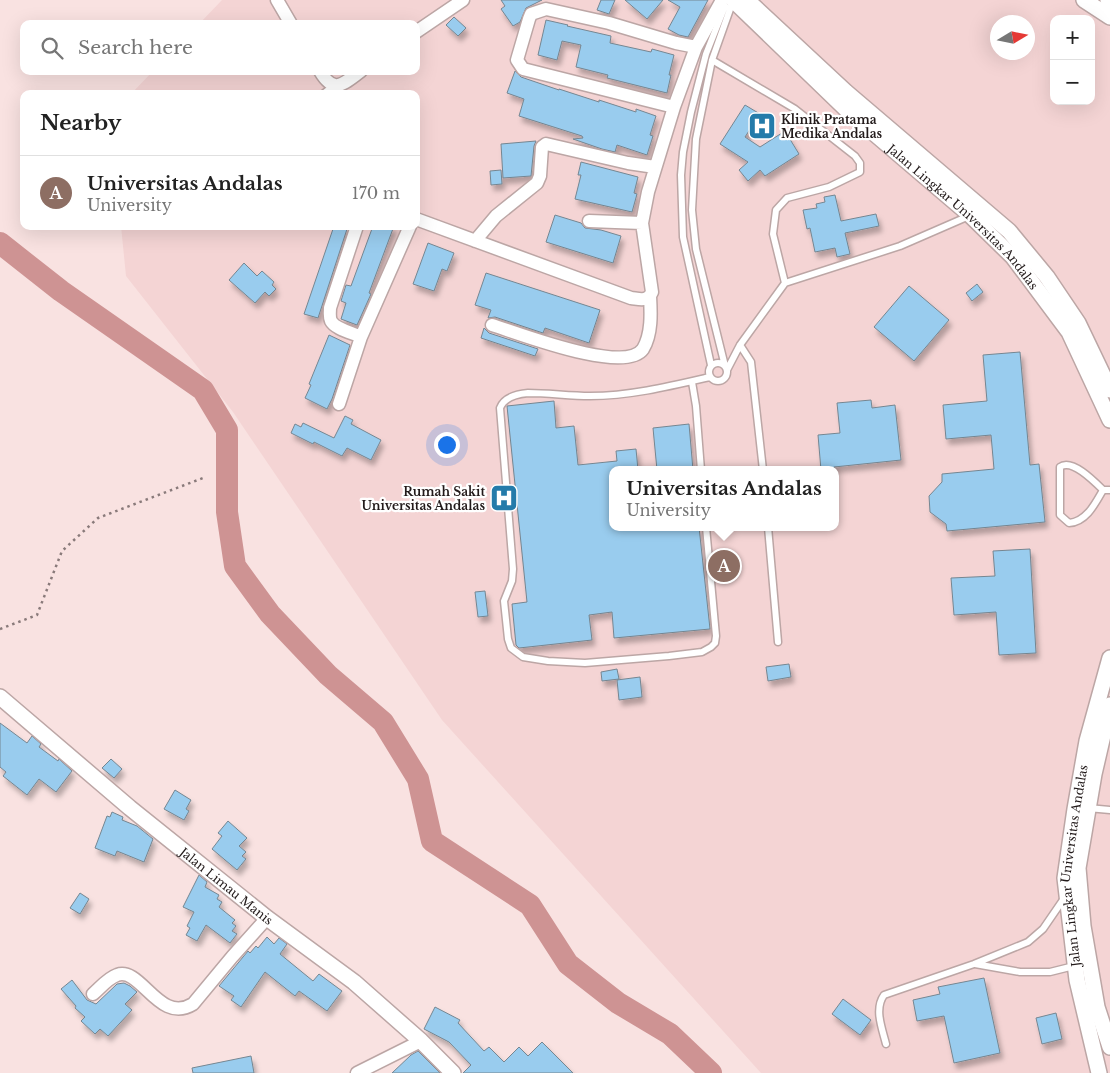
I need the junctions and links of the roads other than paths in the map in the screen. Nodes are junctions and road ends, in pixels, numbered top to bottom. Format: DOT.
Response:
graph roads {
  1 [pos="277,0"];
  2 [pos="463,0"];
  3 [pos="733,0"];
  4 [pos="1084,0"];
  5 [pos="1110,17"];
  6 [pos="289,20"];
  7 [pos="420,29"];
  8 [pos="696,47"];
  9 [pos="712,60"];
  10 [pos="322,75"];
  11 [pos="355,75"];
  12 [pos="328,90"];
  13 [pos="674,107"];
  14 [pos="921,164"];
  15 [pos="655,166"];
  16 [pos="970,215"];
  17 [pos="420,220"];
  18 [pos="589,222"];
  19 [pos="642,223"];
  20 [pos="356,230"];
  21 [pos="408,230"];
  22 [pos="475,241"];
  23 [pos="1033,272"];
  24 [pos="785,283"];
  25 [pos="650,296"];
  26 [pos="492,325"];
  27 [pos="361,337"];
  28 [pos="740,345"];
  29 [pos="711,365"];
  30 [pos="726,368"];
  31 [pos="710,377"];
  32 [pos="692,382"];
  33 [pos="1110,390"];
  34 [pos="339,404"];
  35 [pos="1110,420"];
  36 [pos="701,466"];
  37 [pos="763,466"];
  38 [pos="1107,490"];
  39 [pos="706,531"];
  40 [pos="768,531"];
  41 [pos="778,642"];
  42 [pos="1110,658"];
  43 [pos="0,697"];
  44 [pos="1110,706"];
  45 [pos="1088,808"];
  46 [pos="1110,810"];
  47 [pos="1076,842"];
  48 [pos="1067,894"];
  49 [pos="267,918"];
  50 [pos="974,964"];
  51 [pos="1075,966"];
  52 [pos="93,994"];
  53 [pos="422,1041"];
  54 [pos="886,1044"];
  55 [pos="1110,1047"];
  56 [pos="357,1073"];
  57 [pos="453,1073"];
  58 [pos="1099,1073"];
  1 -- 6 [label="street"];
  2 -- 7 [label="street"];
  3 -- 8 [label="street"];
  3 -- 9 [label="lane"];
  3 -- 14 [label="street, Jalan Lingkar Universitas Andalas"];
  3 -- 29 [label="lane"];
  4 -- 5 [label="street"];
  8 -- 13 [label="street"];
  8 -- 13 [label="street"];
  9 -- 24 [label="lane"];
  9 -- 30 [label="lane"];
  10 -- 12 [label="street"];
  11 -- 12 [label="street"];
  13 -- 15 [label="street"];
  14 -- 16 [label="street, Jalan Lingkar Universitas Andalas"];
  14 -- 23 [label="street, Jalan Lingkar Universitas Andalas"];
  15 -- 19 [label="street"];
  15 -- 22 [label="street"];
  16 -- 23 [label="street, Jalan Lingkar Universitas Andalas"];
  16 -- 24 [label="lane"];
  17 -- 22 [label="street"];
  18 -- 19 [label="street"];
  19 -- 25 [label="street"];
  20 -- 27 [label="street"];
  21 -- 27 [label="street"];
  22 -- 25 [label="street"];
  23 -- 33 [label="street, Jalan Lingkar Universitas Andalas"];
  23 -- 35 [label="street, Jalan Lingkar Universitas Andalas"];
  24 -- 28 [label="lane"];
  25 -- 26 [label="street"];
  27 -- 34 [label="street"];
  28 -- 30 [label="lane"];
  28 -- 37 [label="lane"];
  29 -- 30 [label="lane"];
  29 -- 31 [label="lane"];
  30 -- 31 [label="lane"];
  31 -- 32 [label="lane"];
  32 -- 36 [label="lane"];
  32 -- 39 [label="lane"];
  38 -- 38 [label="lane"];
  40 -- 41 [label="lane"];
  42 -- 47 [label="street, Jalan Lingkar Universitas Andalas"];
  43 -- 49 [label="street, Jalan Limau Manis"];
  44 -- 45 [label="street, Jalan Lingkar Universitas Andalas"];
  45 -- 46 [label="lane"];
  45 -- 47 [label="street, Jalan Lingkar Universitas Andalas"];
  47 -- 48 [label="street, Jalan Lingkar Universitas Andalas"];
  47 -- 55 [label="street, Jalan Lingkar Universitas Andalas"];
  48 -- 50 [label="lane"];
  48 -- 51 [label="street, Jalan Lingkar Universitas Andalas"];
  49 -- 52 [label="street"];
  49 -- 53 [label="street, Jalan Limau Manis"];
  50 -- 51 [label="lane"];
  50 -- 54 [label="lane"];
  51 -- 58 [label="street, Jalan Lingkar Universitas Andalas"];
  53 -- 56 [label="street"];
  53 -- 57 [label="street, Jalan Limau Manis"];
}
